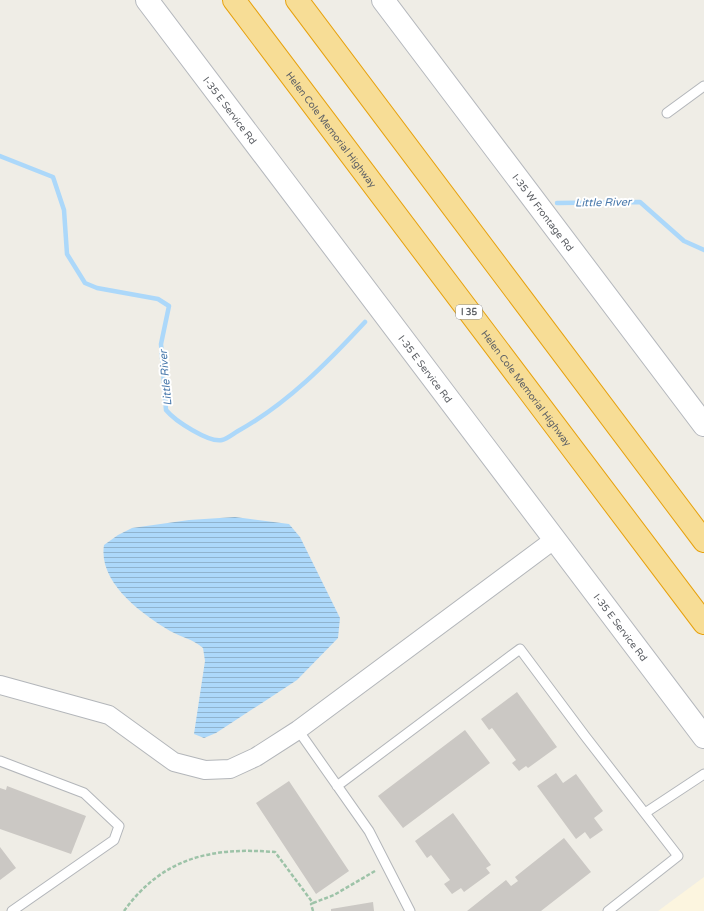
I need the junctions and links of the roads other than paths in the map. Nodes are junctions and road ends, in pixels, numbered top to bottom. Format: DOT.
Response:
graph roads {
  1 [pos="147,0"];
  2 [pos="234,0"];
  3 [pos="297,0"];
  4 [pos="383,0"];
  5 [pos="704,86"];
  6 [pos="667,113"];
  7 [pos="704,425"];
  8 [pos="555,539"];
  9 [pos="704,541"];
  10 [pos="704,623"];
  11 [pos="0,685"];
  12 [pos="298,730"];
  13 [pos="704,737"];
  14 [pos="0,761"];
  15 [pos="704,774"];
  16 [pos="337,786"];
  17 [pos="645,813"];
  18 [pos="12,911"];
  19 [pos="410,911"];
  20 [pos="608,911"];
  1 -- 8 [label="street, I-35 E Service Rd"];
  2 -- 10 [label="highway, Helen Cole Memorial Highway / I 35"];
  3 -- 9 [label="highway"];
  4 -- 7 [label="street, I-35 W Frontage Rd"];
  5 -- 6 [label="lane"];
  8 -- 12 [label="street"];
  8 -- 13 [label="street, I-35 E Service Rd"];
  11 -- 12 [label="street"];
  12 -- 16 [label="lane"];
  14 -- 18 [label="lane"];
  15 -- 17 [label="lane"];
  16 -- 17 [label="lane"];
  16 -- 19 [label="lane"];
  17 -- 20 [label="lane"];
}
